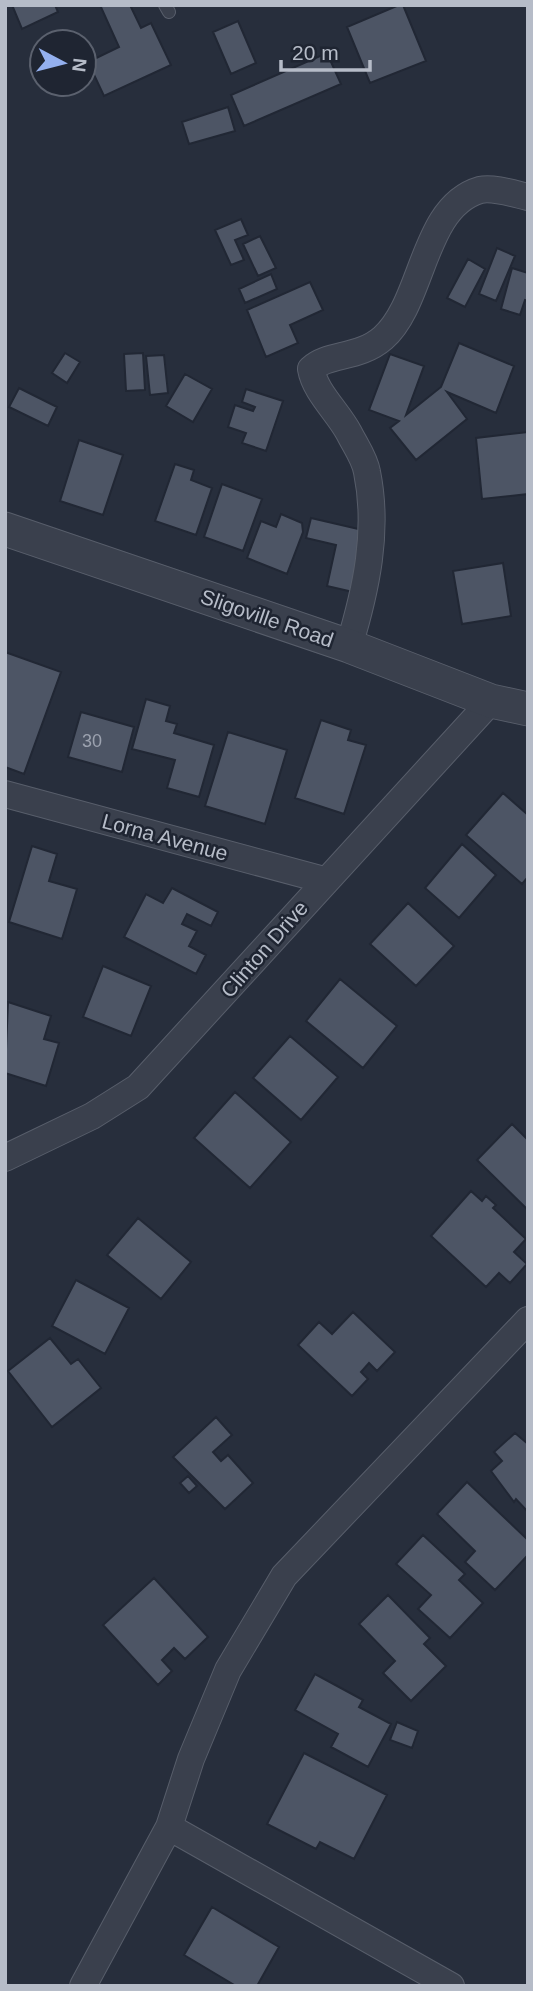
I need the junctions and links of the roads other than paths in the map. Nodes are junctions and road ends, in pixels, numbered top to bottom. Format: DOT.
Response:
graph roads {
  1 [pos="528,197"];
  2 [pos="5,529"];
  3 [pos="349,646"];
  4 [pos="491,701"];
  5 [pos="528,709"];
  6 [pos="5,794"];
  7 [pos="324,880"];
  8 [pos="5,1158"];
  9 [pos="528,1320"];
  10 [pos="169,1827"];
  11 [pos="83,1986"];
  12 [pos="451,1986"];
  1 -- 3 [label="street"];
  2 -- 3 [label="street, Sligoville Road"];
  3 -- 4 [label="street, Sligoville Road"];
  4 -- 5 [label="street, Sligoville Road"];
  4 -- 7 [label="street, Clinton Drive"];
  6 -- 7 [label="street, Lorna Avenue"];
  7 -- 8 [label="street, Clinton Drive"];
  9 -- 10 [label="street"];
  10 -- 11 [label="street"];
  10 -- 12 [label="street"];
}
